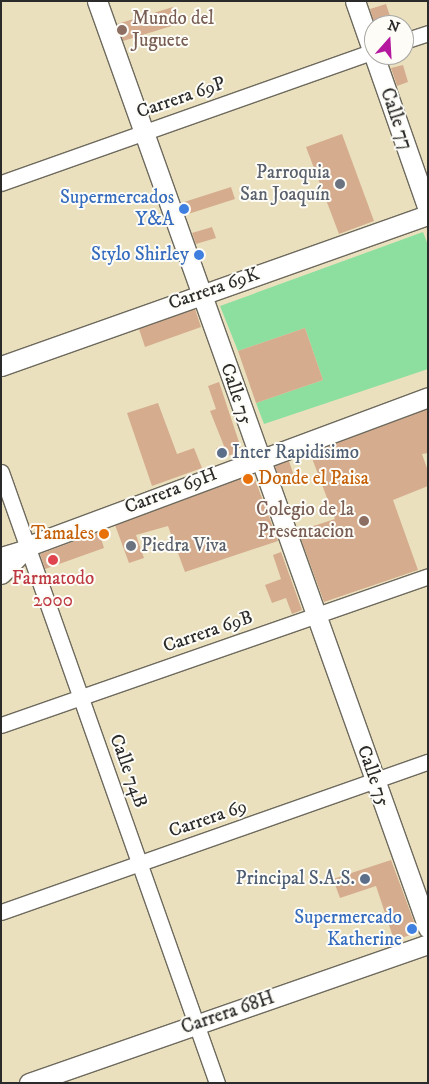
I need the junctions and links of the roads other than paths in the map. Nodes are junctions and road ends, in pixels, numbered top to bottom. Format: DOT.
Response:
graph roads {
  1 [pos="97,1"];
  2 [pos="354,1"];
  3 [pos="364,27"];
  4 [pos="428,32"];
  5 [pos="414,37"];
  6 [pos="364,54"];
  7 [pos="378,65"];
  8 [pos="143,132"];
  9 [pos="1,183"];
  10 [pos="428,209"];
  11 [pos="428,215"];
  12 [pos="202,293"];
  13 [pos="1,366"];
  14 [pos="428,397"];
  15 [pos="258,458"];
  16 [pos="1,472"];
  17 [pos="28,546"];
  18 [pos="1,554"];
  19 [pos="1,574"];
  20 [pos="428,576"];
  21 [pos="315,616"];
  22 [pos="80,697"];
  23 [pos="1,725"];
  24 [pos="428,762"];
  25 [pos="375,781"];
  26 [pos="139,864"];
  27 [pos="1,912"];
  28 [pos="428,928"];
  29 [pos="428,944"];
  30 [pos="196,1024"];
  31 [pos="29,1083"];
  32 [pos="217,1083"];
  1 -- 8 [label="street, Calle 75"];
  2 -- 3 [label="street, Calle 77"];
  4 -- 5 [label="street"];
  6 -- 8 [label="street, Carrera 69P"];
  7 -- 10 [label="street, Calle 77"];
  8 -- 9 [label="street, Carrera 69P"];
  8 -- 12 [label="street, Calle 75"];
  11 -- 12 [label="street, Carrera 69K"];
  12 -- 13 [label="street, Carrera 69K"];
  12 -- 15 [label="street, Calle 75"];
  14 -- 15 [label="street, Carrera 69H"];
  15 -- 17 [label="street, Carrera 69H"];
  15 -- 21 [label="street, Calle 75"];
  16 -- 17 [label="street, Calle 74B"];
  17 -- 18 [label="street"];
  17 -- 19 [label="street"];
  17 -- 22 [label="street, Calle 74B"];
  20 -- 21 [label="street, Carrera 69B"];
  21 -- 22 [label="street, Carrera 69B"];
  21 -- 25 [label="street, Calle 75"];
  22 -- 23 [label="street, Carrera 69B"];
  22 -- 26 [label="street, Calle 74B"];
  24 -- 25 [label="street, Carrera 69"];
  25 -- 26 [label="street, Carrera 69"];
  25 -- 28 [label="street, Calle 75"];
  26 -- 27 [label="street, Carrera 69"];
  26 -- 30 [label="street, Calle 74B"];
  29 -- 30 [label="street, Carrera 68H"];
  30 -- 31 [label="street, Carrera 68H"];
  30 -- 32 [label="street, Calle 74B"];
}
